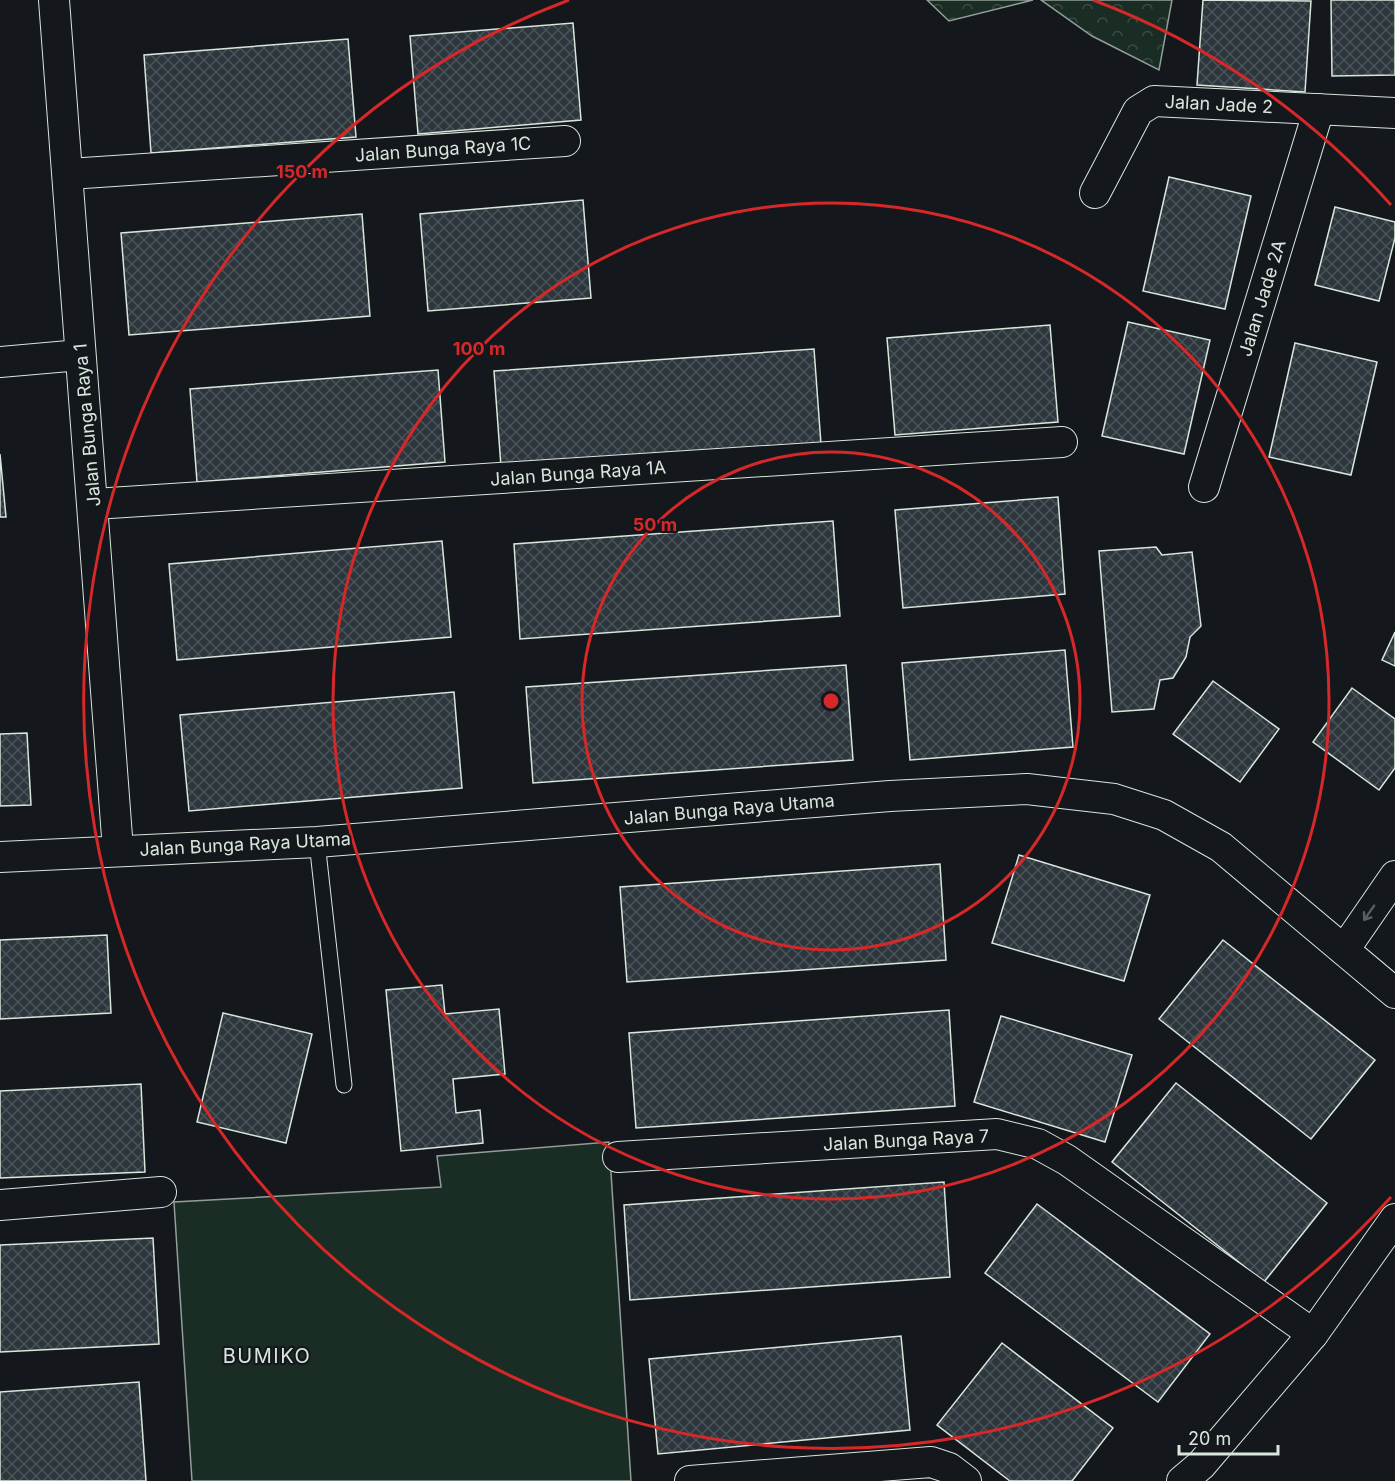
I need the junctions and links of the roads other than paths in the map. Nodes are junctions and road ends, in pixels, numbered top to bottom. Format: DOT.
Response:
graph roads {
  1 [pos="54,0"];
  2 [pos="1319,109"];
  3 [pos="1395,112"];
  4 [pos="565,141"];
  5 [pos="69,174"];
  6 [pos="1095,193"];
  7 [pos="80,355"];
  8 [pos="0,362"];
  9 [pos="1062,442"];
  10 [pos="1204,487"];
  11 [pos="94,504"];
  12 [pos="317,842"];
  13 [pos="118,850"];
  14 [pos="0,857"];
  15 [pos="1395,876"];
  16 [pos="1344,950"];
  17 [pos="1395,993"];
  18 [pos="344,1085"];
  19 [pos="618,1157"];
  20 [pos="161,1192"];
  21 [pos="0,1204"];
  22 [pos="1395,1219"];
  23 [pos="1313,1334"];
  24 [pos="760,1478"];
  25 [pos="690,1481"];
  26 [pos="966,1481"];
  27 [pos="1182,1481"];
  1 -- 5 [label="street, Jalan Bunga Raya 1"];
  2 -- 3 [label="street, Jalan Jade 2"];
  2 -- 6 [label="street, Jalan Jade 2"];
  2 -- 10 [label="street, Jalan Jade 2A"];
  4 -- 5 [label="street, Jalan Bunga Raya 1C"];
  5 -- 7 [label="street, Jalan Bunga Raya 1"];
  7 -- 8 [label="street"];
  7 -- 11 [label="street, Jalan Bunga Raya 1"];
  9 -- 11 [label="street, Jalan Bunga Raya 1A"];
  11 -- 13 [label="street, Jalan Bunga Raya 1"];
  12 -- 13 [label="street, Jalan Bunga Raya Utama"];
  12 -- 16 [label="street, Jalan Bunga Raya Utama"];
  12 -- 18 [label="lane"];
  13 -- 14 [label="street, Jalan Bunga Raya Utama"];
  15 -- 16 [label="street, one-way"];
  16 -- 17 [label="street, Jalan Bunga Raya Utama"];
  19 -- 23 [label="street, Jalan Bunga Raya 7"];
  20 -- 21 [label="street"];
  22 -- 23 [label="street"];
  23 -- 27 [label="street"];
  24 -- 25 [label="street"];
  24 -- 26 [label="street"];
}
